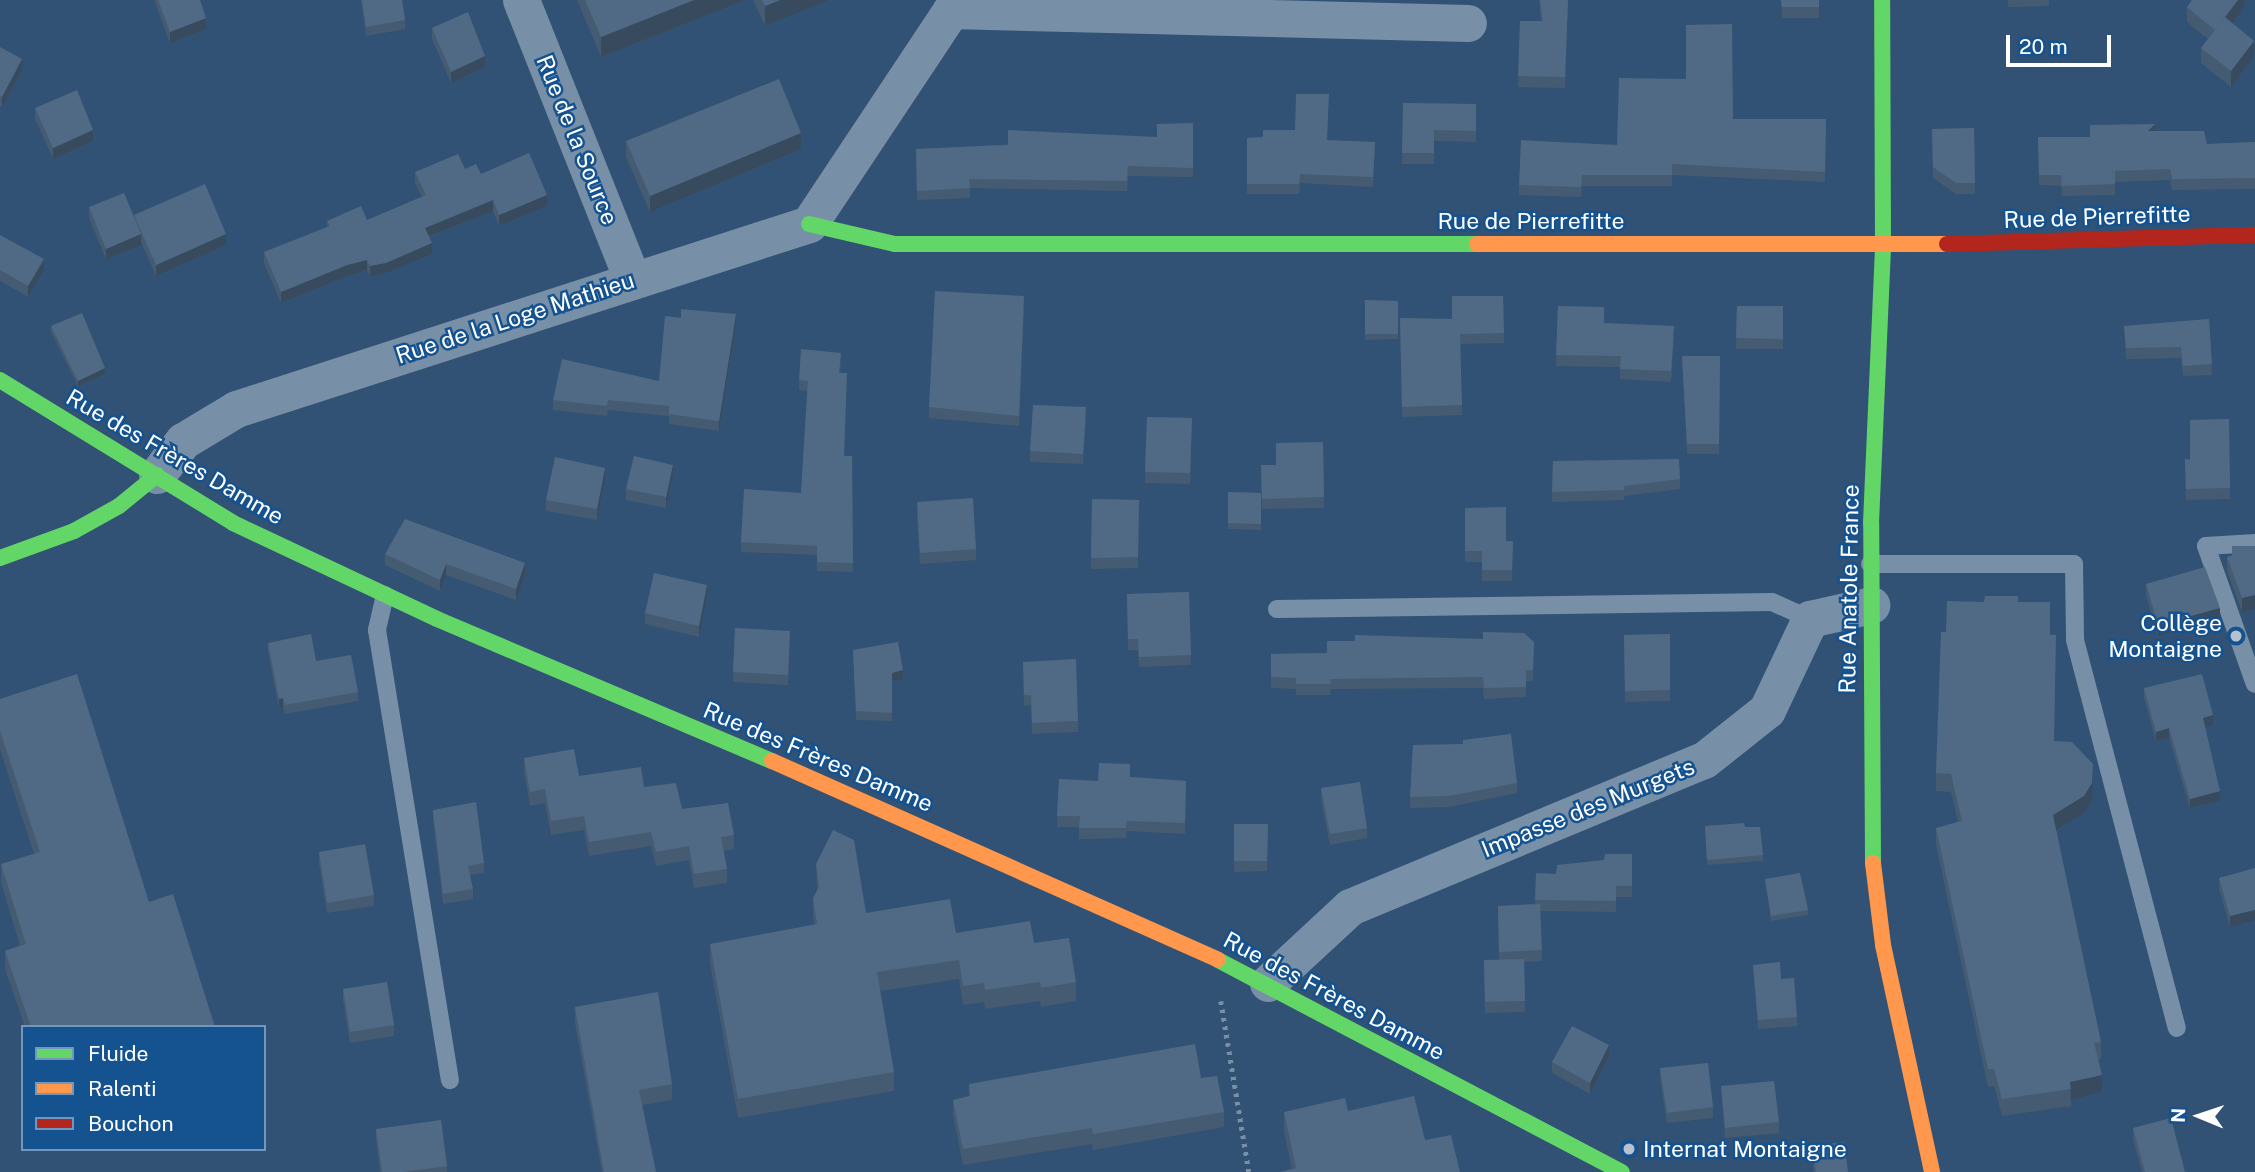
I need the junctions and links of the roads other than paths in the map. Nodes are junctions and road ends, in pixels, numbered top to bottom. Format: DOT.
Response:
graph roads {
  1 [pos="522,0"];
  2 [pos="1882,0"];
  3 [pos="954,5"];
  4 [pos="1468,23"];
  5 [pos="809,224"];
  6 [pos="2255,235"];
  7 [pos="1883,244"];
  8 [pos="633,281"];
  9 [pos="0,380"];
  10 [pos="157,475"];
  11 [pos="2255,543"];
  12 [pos="0,558"];
  13 [pos="1870,564"];
  14 [pos="385,595"];
  15 [pos="1871,606"];
  16 [pos="1277,609"];
  17 [pos="1810,619"];
  18 [pos="2255,684"];
  19 [pos="1268,983"];
  20 [pos="2177,1028"];
  21 [pos="450,1080"];
  22 [pos="1622,1172"];
  23 [pos="1932,1172"];
  1 -- 8 [label="street, Rue de la Source"];
  2 -- 7 [label="street, Rue Anatole France"];
  3 -- 4 [label="street"];
  3 -- 5 [label="street"];
  5 -- 7 [label="street, Rue de Pierrefitte"];
  5 -- 8 [label="street, Rue de la Loge Mathieu"];
  6 -- 7 [label="street, Rue de Pierrefitte"];
  7 -- 13 [label="street, Rue Anatole France"];
  8 -- 10 [label="street, Rue de la Loge Mathieu"];
  9 -- 10 [label="street, Rue des Frères Damme"];
  10 -- 12 [label="street, Rue de la Loge Mathieu"];
  10 -- 14 [label="street, Rue des Frères Damme"];
  11 -- 18 [label="lane"];
  13 -- 15 [label="street, Rue Anatole France"];
  13 -- 20 [label="lane"];
  14 -- 19 [label="street, Rue des Frères Damme"];
  14 -- 21 [label="lane"];
  15 -- 17 [label="street"];
  15 -- 23 [label="street, Rue Anatole France"];
  16 -- 17 [label="lane"];
  17 -- 19 [label="street, Impasse des Murgets"];
  19 -- 22 [label="street, Rue des Frères Damme"];
}
